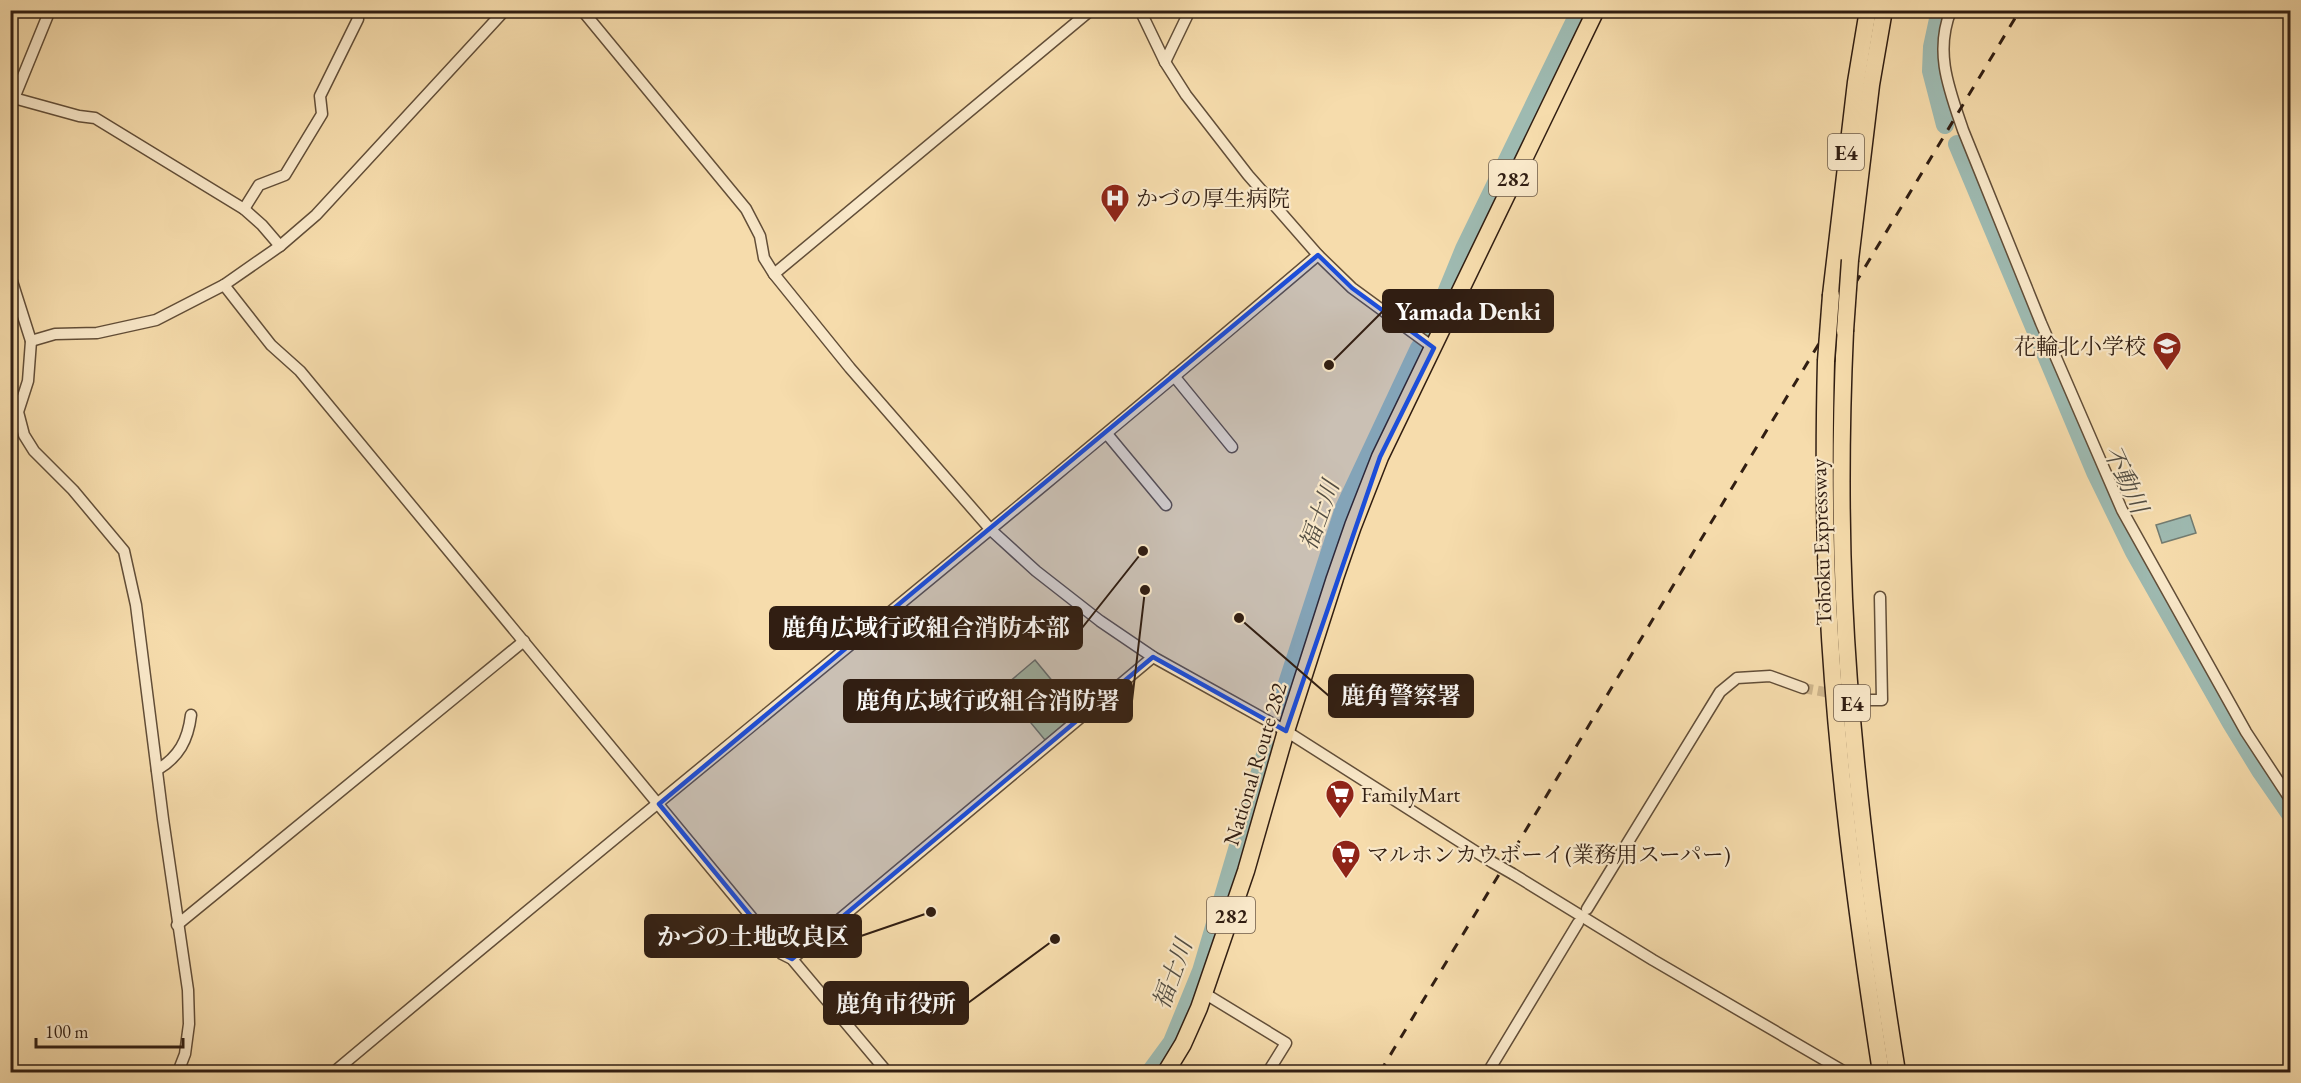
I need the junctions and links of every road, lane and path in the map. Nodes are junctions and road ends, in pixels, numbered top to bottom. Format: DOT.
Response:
graph roads {
  1 [pos="50,10"];
  2 [pos="505,10"];
  3 [pos="582,10"];
  4 [pos="1091,10"];
  5 [pos="1140,10"];
  6 [pos="1190,10"];
  7 [pos="1596,10"];
  8 [pos="1868,10"];
  9 [pos="1884,10"];
  10 [pos="1951,10"];
  11 [pos="358,18"];
  12 [pos="1165,62"];
  13 [pos="12,101"];
  14 [pos="244,209"];
  15 [pos="280,246"];
  16 [pos="1318,255"];
  17 [pos="774,274"];
  18 [pos="10,275"];
  19 [pos="224,285"];
  20 [pos="31,341"];
  21 [pos="1434,348"];
  22 [pos="1174,376"];
  23 [pos="14,413"];
  24 [pos="1107,434"];
  25 [pos="1232,447"];
  26 [pos="1166,505"];
  27 [pos="991,530"];
  28 [pos="1880,597"];
  29 [pos="524,641"];
  30 [pos="1154,657"];
  31 [pos="1803,688"];
  32 [pos="1869,700"];
  33 [pos="191,715"];
  34 [pos="1286,731"];
  35 [pos="157,770"];
  36 [pos="2290,799"];
  37 [pos="659,804"];
  38 [pos="1587,909"];
  39 [pos="1578,923"];
  40 [pos="177,925"];
  41 [pos="792,959"];
  42 [pos="1204,993"];
  43 [pos="178,1072"];
  44 [pos="334,1072"];
  45 [pos="886,1072"];
  46 [pos="1166,1072"];
  47 [pos="1268,1072"];
  48 [pos="1488,1072"];
  49 [pos="1845,1072"];
  50 [pos="1881,1072"];
  51 [pos="1897,1072"];
  1 -- 13 [label="street"];
  2 -- 15 [label="street"];
  3 -- 17 [label="street"];
  4 -- 17 [label="street"];
  5 -- 12 [label="street"];
  6 -- 12 [label="street"];
  7 -- 21 [label="highway, National Route 282 / 282"];
  8 -- 50 [label="highway, Tohoku Expressway / E4, bridge"];
  9 -- 51 [label="highway, Tohoku Expressway / E4, bridge"];
  10 -- 36 [label="street"];
  11 -- 14 [label="street"];
  12 -- 16 [label="street"];
  13 -- 14 [label="street"];
  14 -- 15 [label="street"];
  15 -- 19 [label="street"];
  16 -- 21 [label="street"];
  16 -- 22 [label="street"];
  17 -- 27 [label="street"];
  18 -- 20 [label="street"];
  19 -- 20 [label="street"];
  19 -- 29 [label="street"];
  20 -- 23 [label="street"];
  21 -- 34 [label="highway, National Route 282 / 282"];
  22 -- 24 [label="street"];
  22 -- 25 [label="street"];
  23 -- 35 [label="street"];
  24 -- 26 [label="street"];
  24 -- 27 [label="street"];
  27 -- 30 [label="street"];
  27 -- 37 [label="street"];
  28 -- 32 [label="street"];
  29 -- 37 [label="street"];
  29 -- 40 [label="street"];
  30 -- 34 [label="street"];
  30 -- 41 [label="street"];
  31 -- 38 [label="street"];
  33 -- 35 [label="street"];
  34 -- 42 [label="highway, National Route 282 / 282"];
  34 -- 49 [label="street, bridge"];
  35 -- 40 [label="street"];
  37 -- 41 [label="street"];
  37 -- 44 [label="street"];
  39 -- 48 [label="street"];
  40 -- 43 [label="street"];
  41 -- 45 [label="street"];
  42 -- 46 [label="highway, National Route 282 / 282"];
  42 -- 47 [label="street"];
}
